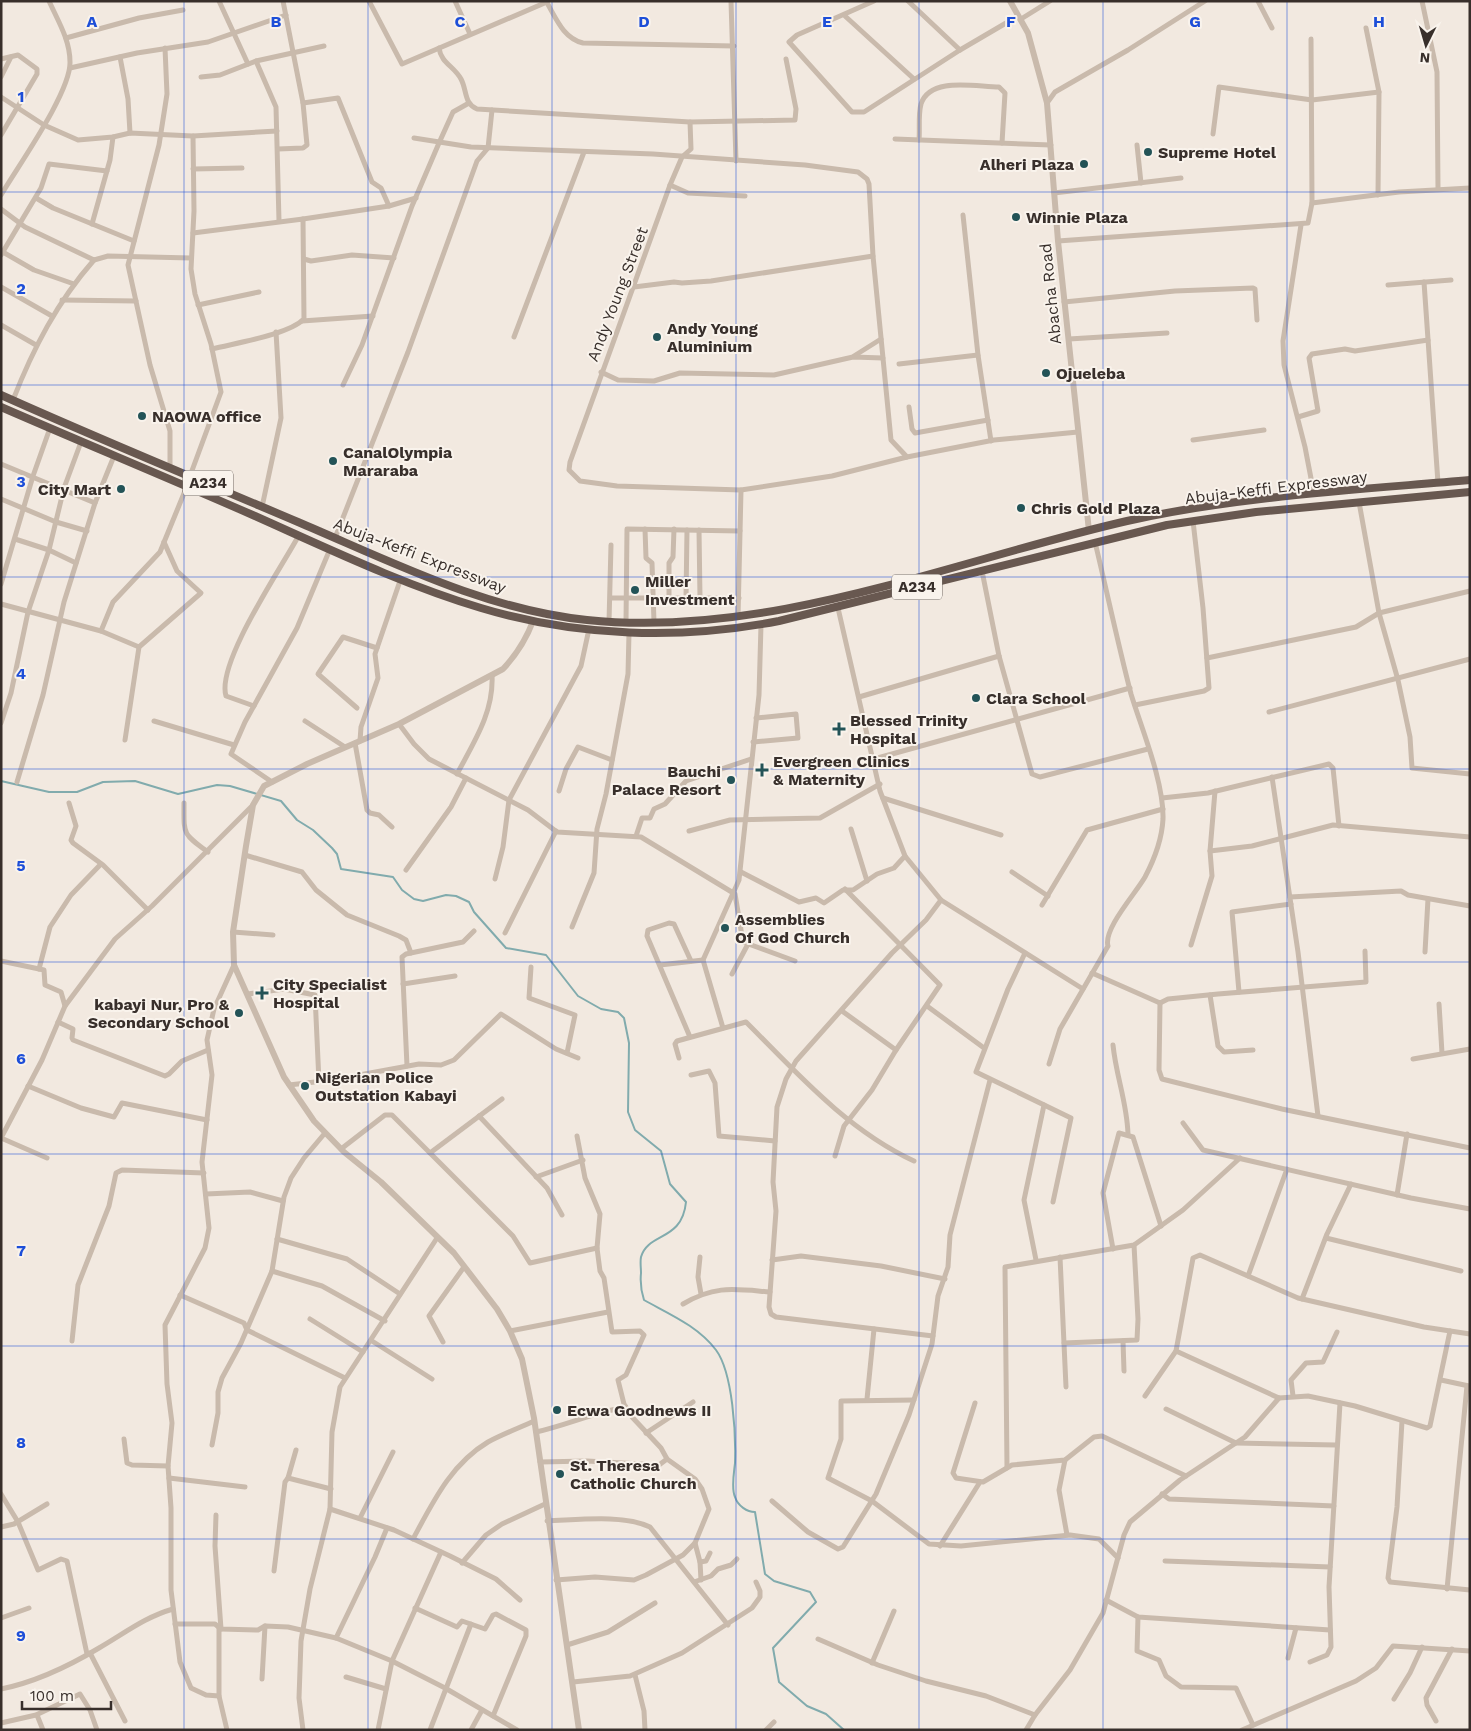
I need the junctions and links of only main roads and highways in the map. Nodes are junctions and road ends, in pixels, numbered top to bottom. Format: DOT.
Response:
graph roads {
  1 [pos="1,395"];
  2 [pos="1,407"];
  3 [pos="1470,480"];
  4 [pos="1470,492"];
  5 [pos="641,622"];
  6 [pos="664,622"];
  7 [pos="640,634"];
  8 [pos="664,634"];
  1 -- 5 [label="highway, Abuja-Keffi Expressway / A234"];
  2 -- 7 [label="highway, Abuja-Keffi Expressway / A234"];
  3 -- 6 [label="highway, Abuja-Keffi Expressway / A234"];
  4 -- 8 [label="highway, Abuja-Keffi Expressway / A234"];
  5 -- 6 [label="highway, Abuja-Keffi Expressway / A234"];
  5 -- 7 [label="highway"];
  6 -- 8 [label="highway"];
  7 -- 8 [label="highway, Abuja-Keffi Expressway / A234"];
}
